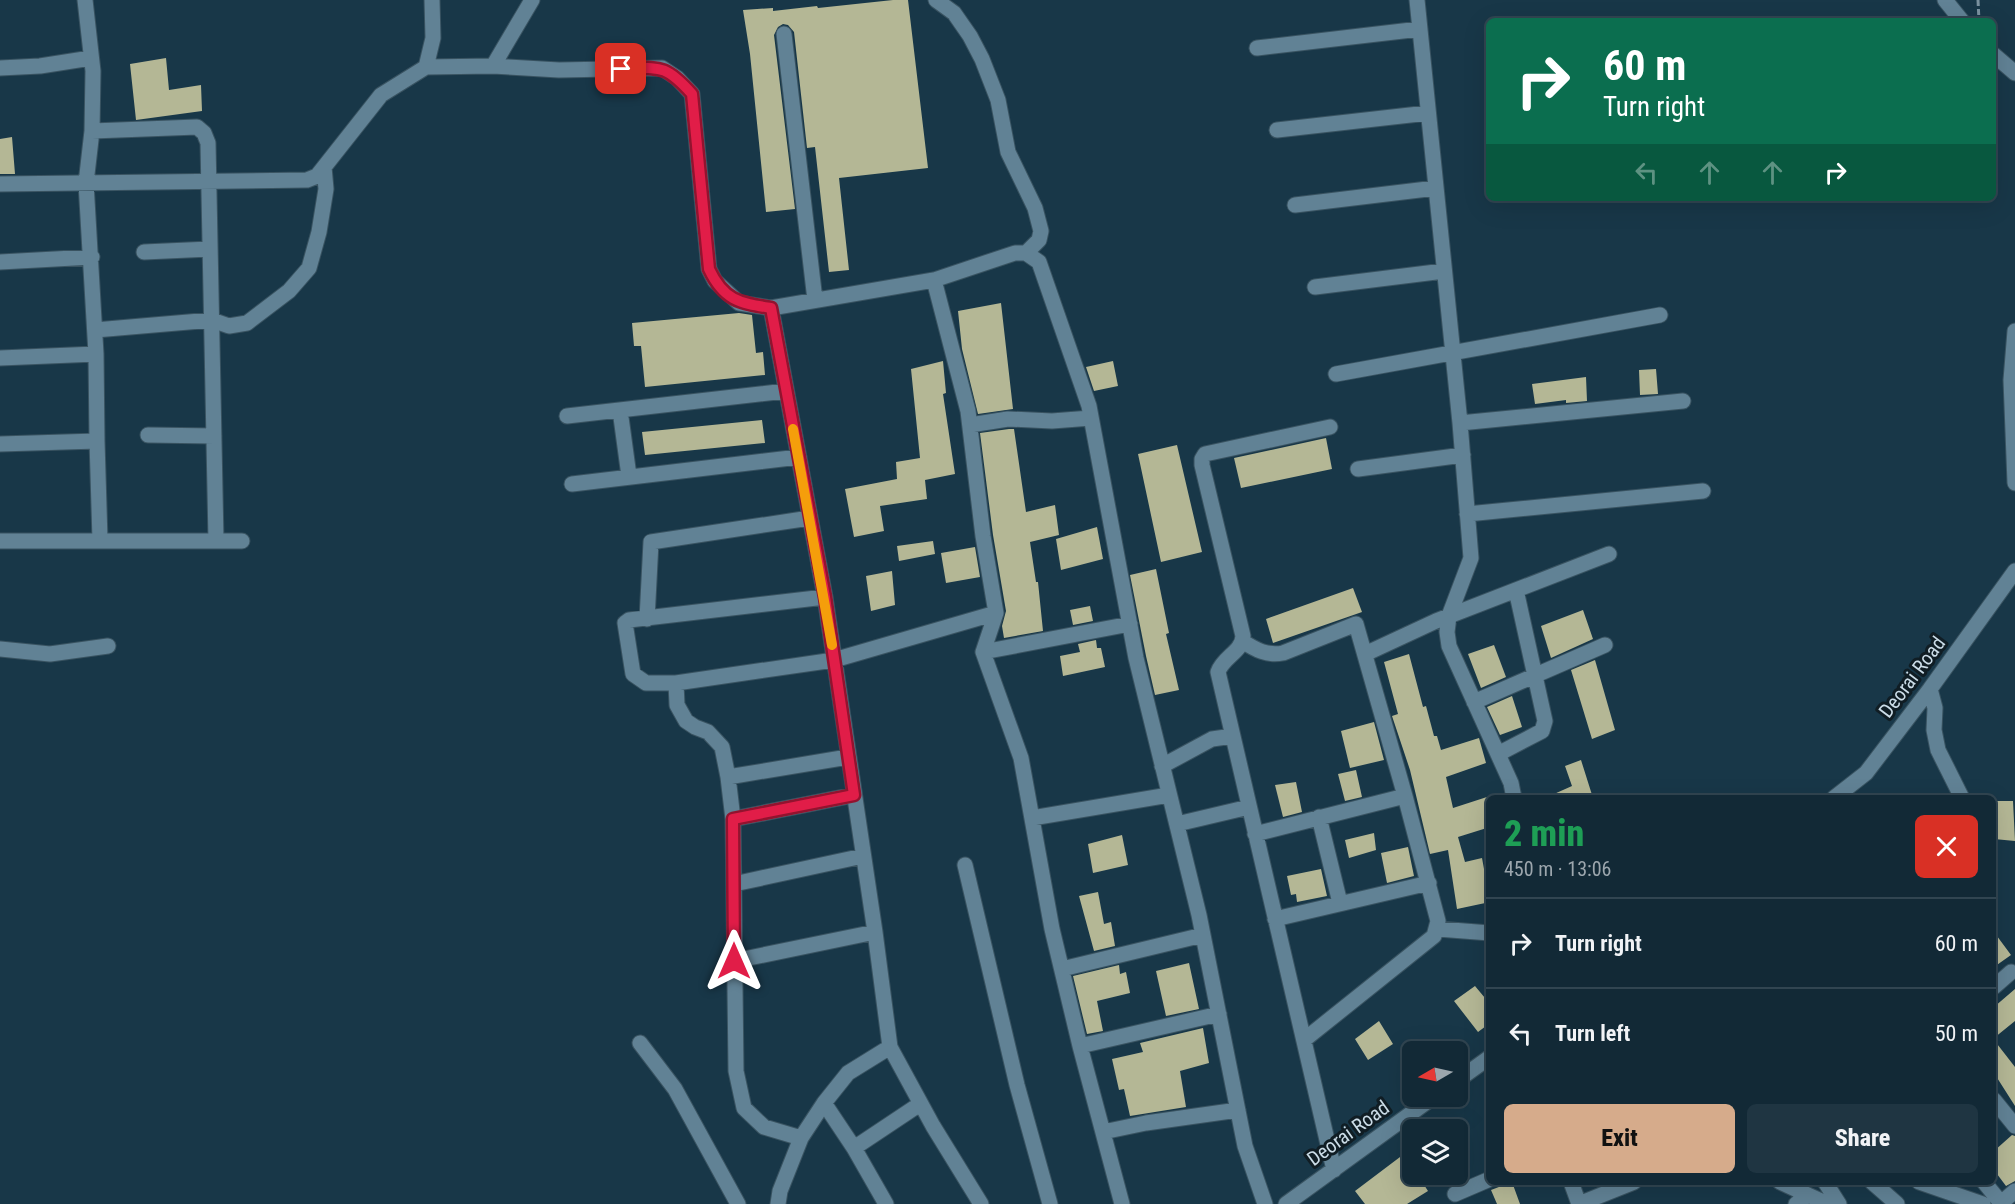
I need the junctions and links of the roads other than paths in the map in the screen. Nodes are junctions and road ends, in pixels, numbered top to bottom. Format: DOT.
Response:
graph roads {
  1 [pos="84,0"];
  2 [pos="432,0"];
  3 [pos="532,0"];
  4 [pos="936,0"];
  5 [pos="1417,0"];
  6 [pos="1945,0"];
  7 [pos="1960,18"];
  8 [pos="1420,29"];
  9 [pos="784,34"];
  10 [pos="1257,48"];
  11 [pos="1996,57"];
  12 [pos="91,58"];
  13 [pos="493,66"];
  14 [pos="426,67"];
  15 [pos="0,68"];
  16 [pos="2015,73"];
  17 [pos="1428,113"];
  18 [pos="1277,130"];
  19 [pos="92,131"];
  20 [pos="324,167"];
  21 [pos="210,182"];
  22 [pos="86,183"];
  23 [pos="0,184"];
  24 [pos="1436,188"];
  25 [pos="1295,205"];
  26 [pos="210,249"];
  27 [pos="144,252"];
  28 [pos="1026,253"];
  29 [pos="92,256"];
  30 [pos="0,262"];
  31 [pos="1444,271"];
  32 [pos="934,280"];
  33 [pos="1315,287"];
  34 [pos="815,300"];
  35 [pos="771,308"];
  36 [pos="1660,315"];
  37 [pos="212,320"];
  38 [pos="95,330"];
  39 [pos="2015,331"];
  40 [pos="96,354"];
  41 [pos="1453,354"];
  42 [pos="0,358"];
  43 [pos="1336,374"];
  44 [pos="786,391"];
  45 [pos="1683,401"];
  46 [pos="620,410"];
  47 [pos="567,416"];
  48 [pos="1091,418"];
  49 [pos="1460,423"];
  50 [pos="970,425"];
  51 [pos="1330,427"];
  52 [pos="148,435"];
  53 [pos="214,436"];
  54 [pos="97,441"];
  55 [pos="0,444"];
  56 [pos="1463,455"];
  57 [pos="799,457"];
  58 [pos="1358,469"];
  59 [pos="629,476"];
  60 [pos="2015,483"];
  61 [pos="572,484"];
  62 [pos="1703,491"];
  63 [pos="1467,514"];
  64 [pos="810,518"];
  65 [pos="100,540"];
  66 [pos="0,541"];
  67 [pos="216,541"];
  68 [pos="242,541"];
  69 [pos="1609,554"];
  70 [pos="2015,572"];
  71 [pos="1516,590"];
  72 [pos="825,597"];
  73 [pos="996,613"];
  74 [pos="1449,616"];
  75 [pos="646,619"];
  76 [pos="1130,624"];
  77 [pos="1242,641"];
  78 [pos="1605,645"];
  79 [pos="108,646"];
  80 [pos="0,649"];
  81 [pos="983,652"];
  82 [pos="1365,654"];
  83 [pos="834,660"];
  84 [pos="1535,674"];
  85 [pos="676,683"];
  86 [pos="1930,689"];
  87 [pos="1474,702"];
  88 [pos="1233,736"];
  89 [pos="1498,754"];
  90 [pos="848,757"];
  91 [pos="1162,766"];
  92 [pos="728,777"];
  93 [pos="854,795"];
  94 [pos="1169,795"];
  95 [pos="1513,795"];
  96 [pos="1838,795"];
  97 [pos="1960,795"];
  98 [pos="1405,796"];
  99 [pos="1249,807"];
  100 [pos="1032,818"];
  101 [pos="1319,818"];
  102 [pos="733,819"];
  103 [pos="1177,824"];
  104 [pos="1256,834"];
  105 [pos="863,856"];
  106 [pos="965,865"];
  107 [pos="1429,883"];
  108 [pos="734,884"];
  109 [pos="1340,903"];
  110 [pos="1275,919"];
  111 [pos="1438,929"];
  112 [pos="876,932"];
  113 [pos="1486,933"];
  114 [pos="1203,935"];
  115 [pos="734,961"];
  116 [pos="1062,969"];
  117 [pos="2011,972"];
  118 [pos="1996,985"];
  119 [pos="1219,1014"];
  120 [pos="1304,1040"];
  121 [pos="640,1043"];
  122 [pos="1080,1046"];
  123 [pos="890,1047"];
  124 [pos="1486,1060"];
  125 [pos="1468,1073"];
  126 [pos="1996,1102"];
  127 [pos="824,1103"];
  128 [pos="920,1104"];
  129 [pos="1420,1107"];
  130 [pos="1238,1110"];
  131 [pos="2015,1126"];
  132 [pos="1103,1132"];
  133 [pos="801,1138"];
  134 [pos="854,1148"];
  135 [pos="1334,1170"];
  136 [pos="1486,1181"];
  137 [pos="1572,1185"];
  138 [pos="1626,1185"];
  139 [pos="1784,1185"];
  140 [pos="1827,1185"];
  141 [pos="1875,1185"];
  142 [pos="1928,1185"];
  143 [pos="1986,1185"];
  144 [pos="2015,1191"];
  145 [pos="1455,1194"];
  146 [pos="1802,1200"];
  147 [pos="2001,1203"];
  148 [pos="738,1204"];
  149 [pos="778,1204"];
  150 [pos="886,1204"];
  151 [pos="981,1204"];
  152 [pos="1050,1204"];
  153 [pos="1122,1204"];
  154 [pos="1265,1204"];
  155 [pos="1286,1204"];
  156 [pos="1579,1204"];
  157 [pos="1828,1204"];
  158 [pos="1839,1204"];
  159 [pos="1897,1204"];
  160 [pos="1983,1204"];
  1 -- 12 [label="street"];
  2 -- 14 [label="street"];
  3 -- 13 [label="street"];
  4 -- 28 [label="street"];
  5 -- 8 [label="street"];
  6 -- 7 [label="street"];
  8 -- 10 [label="street"];
  8 -- 17 [label="street"];
  9 -- 34 [label="street"];
  11 -- 16 [label="street"];
  12 -- 15 [label="street"];
  12 -- 19 [label="street"];
  13 -- 14 [label="street"];
  13 -- 35 [label="street"];
  14 -- 20 [label="street"];
  17 -- 18 [label="street"];
  17 -- 24 [label="street"];
  19 -- 21 [label="street"];
  19 -- 22 [label="street"];
  20 -- 21 [label="street"];
  20 -- 37 [label="street"];
  21 -- 22 [label="street"];
  21 -- 26 [label="street"];
  22 -- 23 [label="street"];
  22 -- 29 [label="street"];
  24 -- 25 [label="street"];
  24 -- 31 [label="street"];
  26 -- 27 [label="street"];
  26 -- 37 [label="street"];
  28 -- 32 [label="street"];
  28 -- 48 [label="street"];
  29 -- 30 [label="street"];
  29 -- 38 [label="street"];
  31 -- 33 [label="street"];
  31 -- 41 [label="street"];
  32 -- 34 [label="street"];
  32 -- 50 [label="street"];
  34 -- 35 [label="street"];
  35 -- 44 [label="street"];
  36 -- 41 [label="street"];
  37 -- 38 [label="street"];
  37 -- 53 [label="street"];
  38 -- 40 [label="street"];
  39 -- 60 [label="street"];
  40 -- 42 [label="street"];
  40 -- 54 [label="street"];
  41 -- 43 [label="street"];
  41 -- 49 [label="street"];
  44 -- 46 [label="street"];
  44 -- 57 [label="street"];
  45 -- 49 [label="street"];
  46 -- 47 [label="street"];
  46 -- 59 [label="street"];
  48 -- 50 [label="street"];
  48 -- 76 [label="street"];
  49 -- 56 [label="street"];
  50 -- 73 [label="street"];
  51 -- 77 [label="street"];
  52 -- 53 [label="street"];
  53 -- 67 [label="street"];
  54 -- 55 [label="street"];
  54 -- 65 [label="street"];
  56 -- 58 [label="street"];
  56 -- 63 [label="street"];
  57 -- 59 [label="street"];
  57 -- 64 [label="street"];
  59 -- 61 [label="street"];
  62 -- 63 [label="street"];
  63 -- 74 [label="street"];
  64 -- 72 [label="street"];
  64 -- 75 [label="street"];
  65 -- 66 [label="street"];
  65 -- 67 [label="street"];
  67 -- 68 [label="street"];
  69 -- 71 [label="street"];
  70 -- 86 [label="street, Deorai Road"];
  71 -- 74 [label="street"];
  71 -- 84 [label="street"];
  72 -- 75 [label="street"];
  72 -- 83 [label="street"];
  73 -- 81 [label="street"];
  73 -- 83 [label="street"];
  74 -- 82 [label="street"];
  74 -- 87 [label="street"];
  75 -- 85 [label="street"];
  76 -- 81 [label="street"];
  76 -- 91 [label="street"];
  77 -- 82 [label="street"];
  77 -- 88 [label="street"];
  78 -- 84 [label="street"];
  79 -- 80 [label="street"];
  81 -- 100 [label="street"];
  82 -- 98 [label="street"];
  83 -- 85 [label="street"];
  83 -- 90 [label="street"];
  84 -- 87 [label="street"];
  84 -- 89 [label="street"];
  85 -- 92 [label="street"];
  86 -- 96 [label="street, Deorai Road"];
  86 -- 97 [label="street"];
  87 -- 89 [label="street"];
  88 -- 91 [label="street"];
  88 -- 99 [label="street"];
  89 -- 95 [label="street"];
  90 -- 92 [label="street"];
  90 -- 93 [label="street"];
  91 -- 94 [label="street"];
  92 -- 102 [label="street"];
  93 -- 102 [label="street"];
  93 -- 105 [label="street"];
  94 -- 100 [label="street"];
  94 -- 103 [label="street"];
  98 -- 101 [label="street"];
  98 -- 107 [label="street"];
  99 -- 103 [label="street"];
  99 -- 104 [label="street"];
  100 -- 116 [label="street"];
  101 -- 104 [label="street"];
  101 -- 109 [label="street"];
  102 -- 108 [label="street"];
  103 -- 114 [label="street"];
  104 -- 110 [label="street"];
  105 -- 108 [label="street"];
  105 -- 112 [label="street"];
  106 -- 152 [label="street"];
  107 -- 109 [label="street"];
  107 -- 111 [label="street"];
  108 -- 115 [label="street"];
  109 -- 110 [label="street"];
  110 -- 120 [label="street"];
  111 -- 113 [label="street"];
  111 -- 120 [label="street"];
  112 -- 115 [label="street"];
  112 -- 123 [label="street"];
  114 -- 116 [label="street"];
  114 -- 119 [label="street"];
  115 -- 133 [label="street"];
  116 -- 122 [label="street"];
  117 -- 118 [label="street"];
  119 -- 122 [label="street"];
  119 -- 130 [label="street"];
  120 -- 135 [label="street"];
  121 -- 148 [label="street"];
  122 -- 132 [label="street"];
  123 -- 127 [label="street"];
  123 -- 128 [label="street"];
  124 -- 125 [label="street"];
  126 -- 131 [label="street"];
  127 -- 133 [label="street"];
  127 -- 134 [label="street"];
  128 -- 134 [label="street"];
  128 -- 151 [label="street"];
  129 -- 135 [label="street, Deorai Road"];
  130 -- 132 [label="street"];
  130 -- 154 [label="street"];
  132 -- 153 [label="street"];
  133 -- 149 [label="street"];
  134 -- 150 [label="street"];
  135 -- 155 [label="street, Deorai Road"];
  136 -- 145 [label="street"];
  137 -- 156 [label="street"];
  138 -- 156 [label="street"];
  139 -- 146 [label="street"];
  140 -- 158 [label="street"];
  141 -- 159 [label="street"];
  142 -- 160 [label="street"];
  143 -- 147 [label="street"];
  144 -- 147 [label="street"];
  146 -- 157 [label="street"];
}
